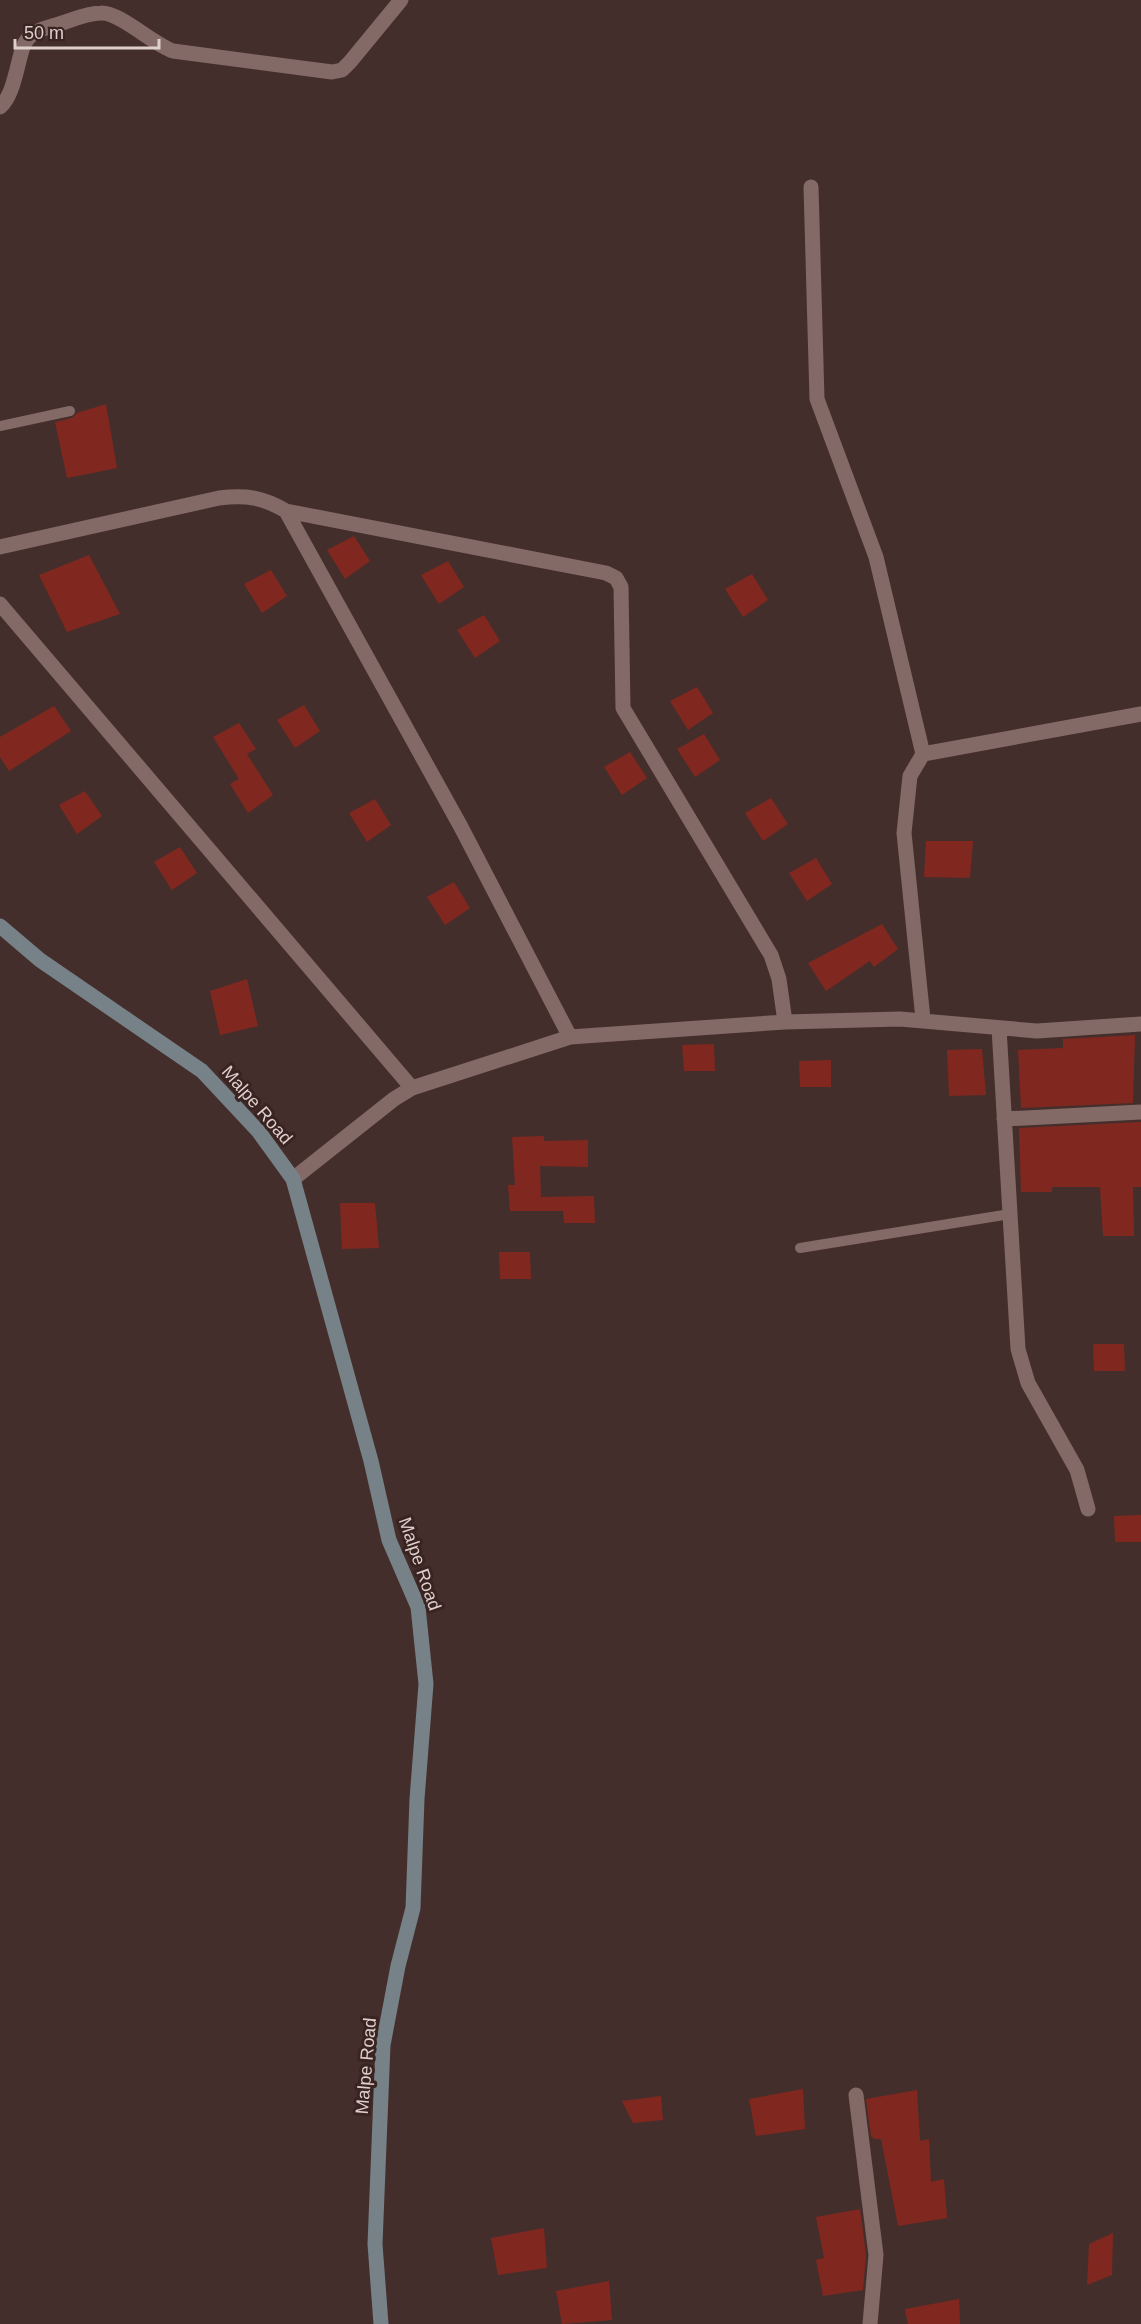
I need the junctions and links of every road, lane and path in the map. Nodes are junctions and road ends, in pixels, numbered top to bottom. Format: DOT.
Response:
graph roads {
  1 [pos="400,0"];
  2 [pos="0,107"];
  3 [pos="811,187"];
  4 [pos="70,411"];
  5 [pos="0,426"];
  6 [pos="286,511"];
  7 [pos="0,547"];
  8 [pos="0,604"];
  9 [pos="1141,714"];
  10 [pos="922,754"];
  11 [pos="0,926"];
  12 [pos="923,1019"];
  13 [pos="786,1022"];
  14 [pos="1141,1024"];
  15 [pos="999,1028"];
  16 [pos="570,1037"];
  17 [pos="412,1088"];
  18 [pos="1141,1112"];
  19 [pos="1004,1119"];
  20 [pos="293,1179"];
  21 [pos="1010,1214"];
  22 [pos="800,1248"];
  23 [pos="1088,1509"];
  24 [pos="856,2095"];
  25 [pos="381,2324"];
  26 [pos="870,2324"];
  1 -- 2 [label="street"];
  3 -- 10 [label="street"];
  4 -- 5 [label="lane"];
  6 -- 7 [label="street"];
  6 -- 13 [label="street"];
  6 -- 16 [label="street"];
  8 -- 17 [label="street"];
  9 -- 10 [label="street"];
  10 -- 12 [label="street"];
  11 -- 20 [label="street, Malpe Road"];
  12 -- 13 [label="street"];
  12 -- 15 [label="street"];
  13 -- 16 [label="street"];
  14 -- 15 [label="street"];
  15 -- 19 [label="street"];
  16 -- 17 [label="street"];
  17 -- 20 [label="street"];
  18 -- 19 [label="street"];
  19 -- 21 [label="street"];
  20 -- 25 [label="street, Malpe Road"];
  21 -- 22 [label="lane"];
  21 -- 23 [label="street"];
  24 -- 26 [label="street"];
}
